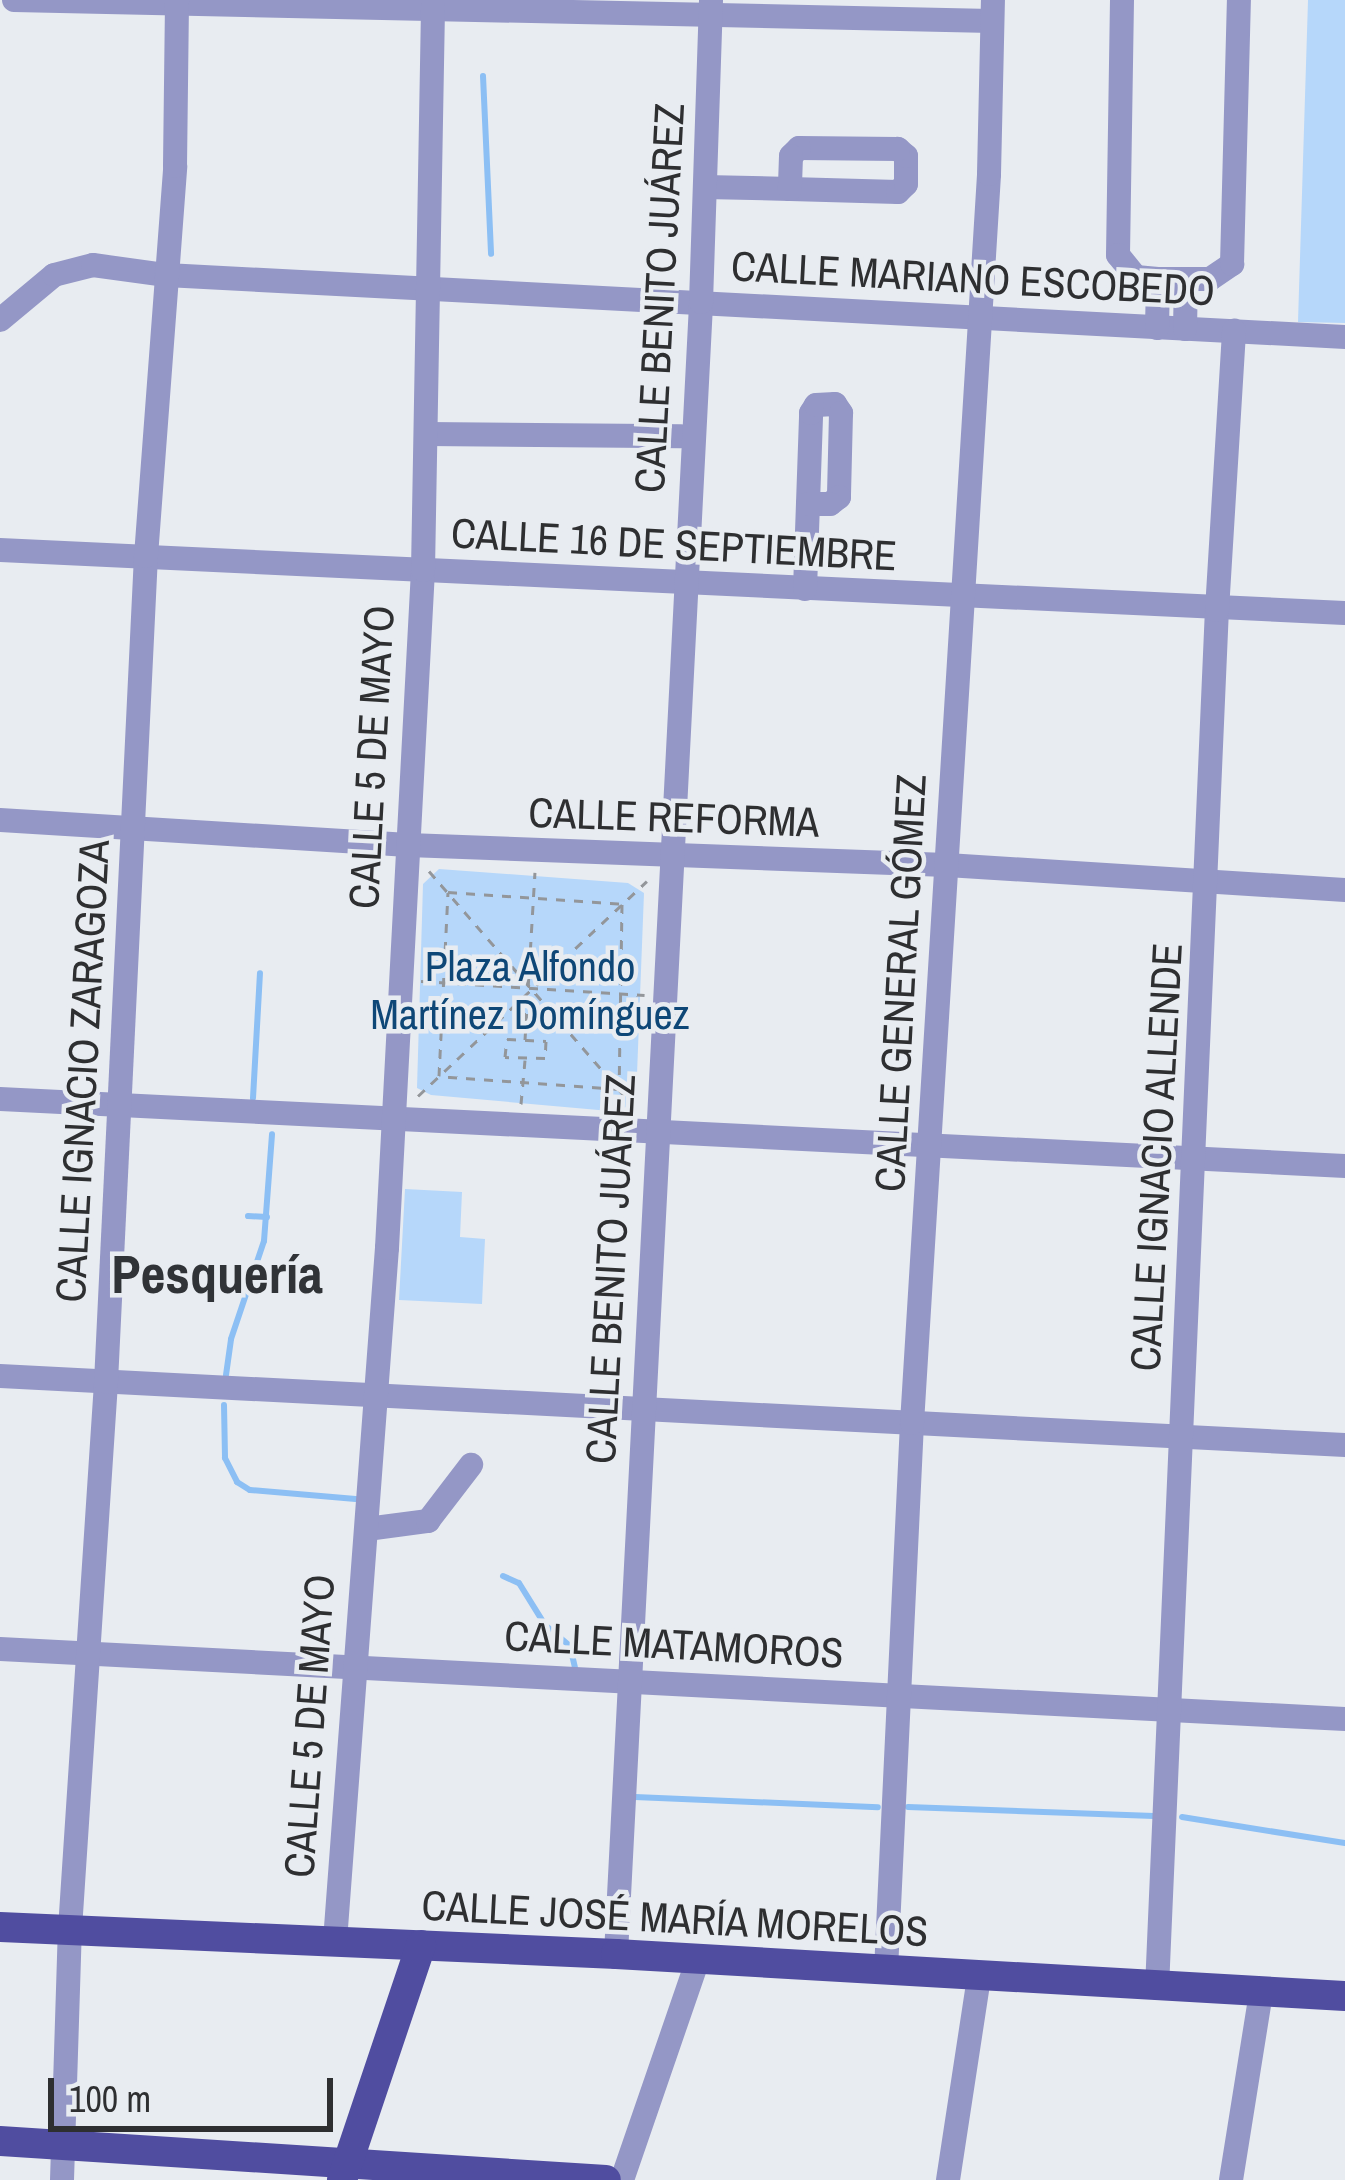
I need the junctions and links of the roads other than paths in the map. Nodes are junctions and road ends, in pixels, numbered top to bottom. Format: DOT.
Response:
graph roads {
  1 [pos="14,0"];
  2 [pos="1121,0"];
  3 [pos="1240,0"];
  4 [pos="177,3"];
  5 [pos="711,6"];
  6 [pos="433,8"];
  7 [pos="992,10"];
  8 [pos="706,187"];
  9 [pos="790,189"];
  10 [pos="166,275"];
  11 [pos="1158,279"];
  12 [pos="1186,279"];
  13 [pos="429,289"];
  14 [pos="701,302"];
  15 [pos="0,320"];
  16 [pos="980,320"];
  17 [pos="1156,328"];
  18 [pos="1185,329"];
  19 [pos="1234,331"];
  20 [pos="1345,337"];
  21 [pos="427,434"];
  22 [pos="681,436"];
  23 [pos="808,504"];
  24 [pos="0,550"];
  25 [pos="146,556"];
  26 [pos="423,570"];
  27 [pos="684,580"];
  28 [pos="805,589"];
  29 [pos="961,598"];
  30 [pos="1216,610"];
  31 [pos="1345,613"];
  32 [pos="0,820"];
  33 [pos="134,825"];
  34 [pos="407,845"];
  35 [pos="670,859"];
  36 [pos="946,865"];
  37 [pos="1209,881"];
  38 [pos="1345,890"];
  39 [pos="0,1099"];
  40 [pos="118,1104"];
  41 [pos="394,1118"];
  42 [pos="656,1132"];
  43 [pos="930,1147"];
  44 [pos="1197,1160"];
  45 [pos="1345,1166"];
  46 [pos="0,1376"];
  47 [pos="106,1382"];
  48 [pos="377,1393"];
  49 [pos="641,1407"];
  50 [pos="912,1423"];
  51 [pos="1181,1436"];
  52 [pos="1345,1445"];
  53 [pos="471,1465"];
  54 [pos="367,1529"];
  55 [pos="0,1649"];
  56 [pos="86,1654"];
  57 [pos="353,1669"];
  58 [pos="628,1680"];
  59 [pos="897,1695"];
  60 [pos="1170,1709"];
  61 [pos="1345,1719"];
  62 [pos="0,1927"];
  63 [pos="70,1929"];
  64 [pos="335,1941"];
  65 [pos="421,1945"];
  66 [pos="616,1954"];
  67 [pos="698,1959"];
  68 [pos="886,1970"];
  69 [pos="979,1978"];
  70 [pos="1157,1988"];
  71 [pos="1261,1993"];
  72 [pos="1345,1996"];
  73 [pos="0,2140"];
  74 [pos="63,2145"];
  75 [pos="345,2171"];
  76 [pos="62,2180"];
  77 [pos="606,2180"];
  78 [pos="622,2180"];
  79 [pos="948,2180"];
  80 [pos="1232,2180"];
  1 -- 4 [label="street"];
  2 -- 11 [label="street"];
  3 -- 12 [label="street"];
  4 -- 6 [label="street"];
  4 -- 10 [label="street, CALLE IGNACIO ZARAGOZA"];
  5 -- 6 [label="street"];
  5 -- 7 [label="street"];
  5 -- 8 [label="street, CALLE BENITO JUÁREZ"];
  6 -- 13 [label="street, CALLE 5 DE MAYO"];
  7 -- 16 [label="street, CALLE GENERAL GÓMEZ"];
  8 -- 9 [label="street"];
  8 -- 14 [label="street, CALLE BENITO JUÁREZ"];
  9 -- 9 [label="street"];
  10 -- 13 [label="street, CALLE MARIANO ESCOBEDO"];
  10 -- 15 [label="street, CALLE MARIANO ESCOBEDO"];
  10 -- 25 [label="street, CALLE IGNACIO ZARAGOZA"];
  11 -- 12 [label="street"];
  11 -- 17 [label="street"];
  12 -- 18 [label="street"];
  13 -- 14 [label="street, CALLE MARIANO ESCOBEDO"];
  13 -- 21 [label="street, CALLE 5 DE MAYO"];
  14 -- 16 [label="street, CALLE MARIANO ESCOBEDO"];
  14 -- 27 [label="street, CALLE BENITO JUÁREZ"];
  16 -- 17 [label="street, CALLE MARIANO ESCOBEDO"];
  16 -- 29 [label="street, CALLE GENERAL GÓMEZ"];
  17 -- 18 [label="street, CALLE MARIANO ESCOBEDO"];
  18 -- 19 [label="street, CALLE MARIANO ESCOBEDO"];
  19 -- 20 [label="street, CALLE MARIANO ESCOBEDO"];
  19 -- 30 [label="street, CALLE IGNACIO ALLENDE"];
  21 -- 22 [label="street"];
  21 -- 26 [label="street, CALLE 5 DE MAYO"];
  23 -- 28 [label="street"];
  24 -- 25 [label="street, CALLE 16 DE SEPTIEMBRE"];
  25 -- 26 [label="street, CALLE 16 DE SEPTIEMBRE"];
  25 -- 33 [label="street, CALLE IGNACIO ZARAGOZA"];
  26 -- 27 [label="street, CALLE 16 DE SEPTIEMBRE"];
  26 -- 34 [label="street, CALLE 5 DE MAYO"];
  27 -- 28 [label="street, CALLE 16 DE SEPTIEMBRE"];
  27 -- 35 [label="street, CALLE BENITO JUÁREZ"];
  28 -- 29 [label="street, CALLE 16 DE SEPTIEMBRE"];
  29 -- 30 [label="street, CALLE 16 DE SEPTIEMBRE"];
  29 -- 36 [label="street, CALLE GENERAL GÓMEZ"];
  30 -- 31 [label="street, CALLE 16 DE SEPTIEMBRE"];
  30 -- 37 [label="street, CALLE IGNACIO ALLENDE"];
  32 -- 33 [label="street, CALLE REFORMA"];
  33 -- 34 [label="street, CALLE REFORMA"];
  33 -- 40 [label="street, CALLE IGNACIO ZARAGOZA"];
  34 -- 35 [label="street, CALLE REFORMA"];
  34 -- 41 [label="street, CALLE 5 DE MAYO"];
  35 -- 36 [label="street, CALLE REFORMA"];
  35 -- 42 [label="street, CALLE BENITO JUÁREZ"];
  36 -- 37 [label="street, CALLE REFORMA"];
  36 -- 43 [label="street, CALLE GENERAL GÓMEZ"];
  37 -- 38 [label="street, CALLE REFORMA"];
  37 -- 44 [label="street, CALLE IGNACIO ALLENDE"];
  39 -- 40 [label="street"];
  40 -- 41 [label="street"];
  40 -- 47 [label="street, CALLE IGNACIO ZARAGOZA"];
  41 -- 42 [label="street"];
  41 -- 48 [label="street, CALLE 5 DE MAYO"];
  42 -- 43 [label="street"];
  42 -- 49 [label="street, CALLE BENITO JUÁREZ"];
  43 -- 44 [label="street"];
  43 -- 50 [label="street, CALLE GENERAL GÓMEZ"];
  44 -- 45 [label="street"];
  44 -- 51 [label="street, CALLE IGNACIO ALLENDE"];
  46 -- 47 [label="street"];
  47 -- 48 [label="street"];
  47 -- 56 [label="street, CALLE IGNACIO ZARAGOZA"];
  48 -- 49 [label="street"];
  48 -- 54 [label="street, CALLE 5 DE MAYO"];
  49 -- 50 [label="street"];
  49 -- 58 [label="street, CALLE BENITO JUÁREZ"];
  50 -- 51 [label="street"];
  50 -- 59 [label="street, CALLE GENERAL GÓMEZ"];
  51 -- 52 [label="street"];
  51 -- 60 [label="street, CALLE IGNACIO ALLENDE"];
  53 -- 54 [label="street"];
  54 -- 57 [label="street, CALLE 5 DE MAYO"];
  55 -- 56 [label="street, CALLE MATAMOROS"];
  56 -- 57 [label="street, CALLE MATAMOROS"];
  56 -- 63 [label="street, CALLE IGNACIO ZARAGOZA"];
  57 -- 58 [label="street, CALLE MATAMOROS"];
  57 -- 64 [label="street, CALLE 5 DE MAYO"];
  58 -- 59 [label="street, CALLE MATAMOROS"];
  58 -- 66 [label="street, CALLE BENITO JUÁREZ"];
  59 -- 60 [label="street, CALLE MATAMOROS"];
  59 -- 68 [label="street, CALLE GENERAL GÓMEZ"];
  60 -- 61 [label="street, CALLE MATAMOROS"];
  60 -- 70 [label="street, CALLE IGNACIO ALLENDE"];
  62 -- 63 [label="main road, CALLE JOSÉ MARÍA MORELOS"];
  63 -- 64 [label="main road, CALLE JOSÉ MARÍA MORELOS"];
  63 -- 74 [label="street, CALLE IGNACIO ZARAGOZA"];
  64 -- 65 [label="main road, CALLE JOSÉ MARÍA MORELOS"];
  65 -- 66 [label="main road, CALLE JOSÉ MARÍA MORELOS"];
  65 -- 75 [label="main road"];
  66 -- 67 [label="main road, CALLE JOSÉ MARÍA MORELOS"];
  67 -- 68 [label="main road, CALLE JOSÉ MARÍA MORELOS"];
  67 -- 78 [label="street"];
  68 -- 69 [label="main road, CALLE JOSÉ MARÍA MORELOS"];
  69 -- 70 [label="main road, CALLE JOSÉ MARÍA MORELOS"];
  69 -- 79 [label="street"];
  70 -- 71 [label="main road, CALLE JOSÉ MARÍA MORELOS"];
  71 -- 72 [label="main road, CALLE JOSÉ MARÍA MORELOS"];
  71 -- 80 [label="street"];
  73 -- 74 [label="main road"];
  74 -- 75 [label="main road"];
  74 -- 76 [label="street, CALLE IGNACIO ZARAGOZA"];
  75 -- 77 [label="main road"];
}
